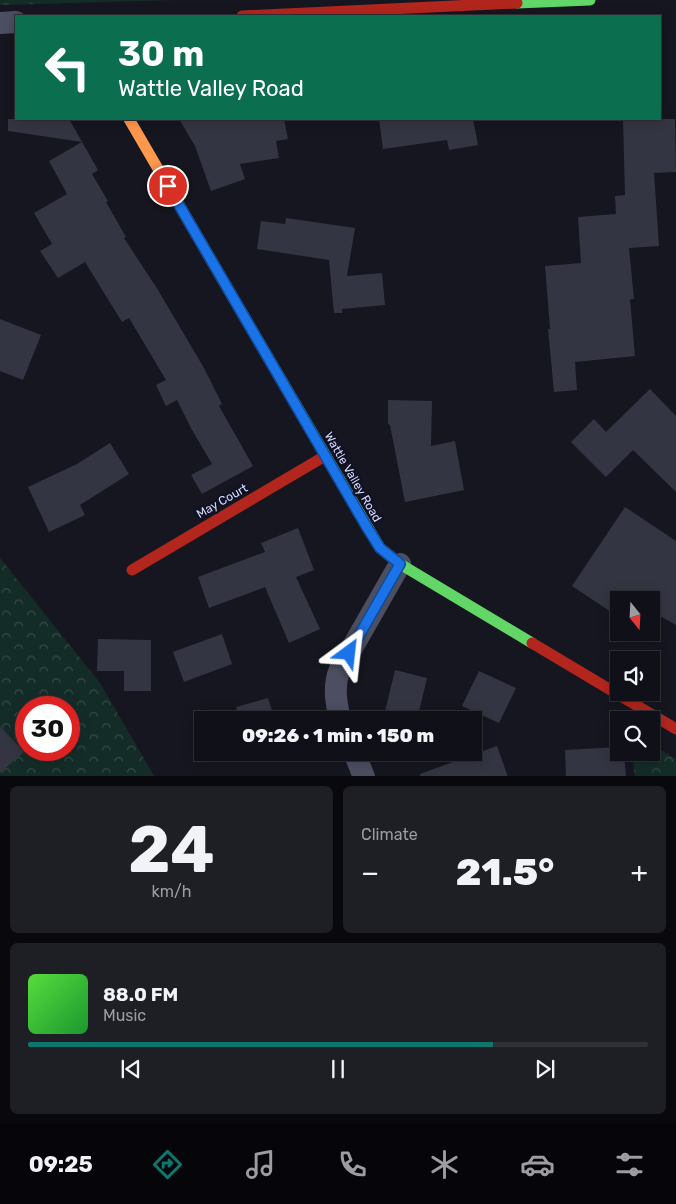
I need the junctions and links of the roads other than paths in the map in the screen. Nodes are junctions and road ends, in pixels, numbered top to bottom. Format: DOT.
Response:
graph roads {
  1 [pos="590,0"];
  2 [pos="264,15"];
  3 [pos="15,22"];
  4 [pos="0,23"];
  5 [pos="130,120"];
  6 [pos="325,456"];
  7 [pos="400,564"];
  8 [pos="132,570"];
  9 [pos="338,711"];
  10 [pos="676,729"];
  11 [pos="358,761"];
  12 [pos="364,776"];
  1 -- 2 [label="street"];
  3 -- 4 [label="street"];
  5 -- 6 [label="street, Wattle Valley Road"];
  6 -- 7 [label="street, Wattle Valley Road"];
  6 -- 8 [label="street, May Court"];
  7 -- 9 [label="street"];
  7 -- 10 [label="street, Wattle Valley Road"];
  11 -- 12 [label="street"];
}
